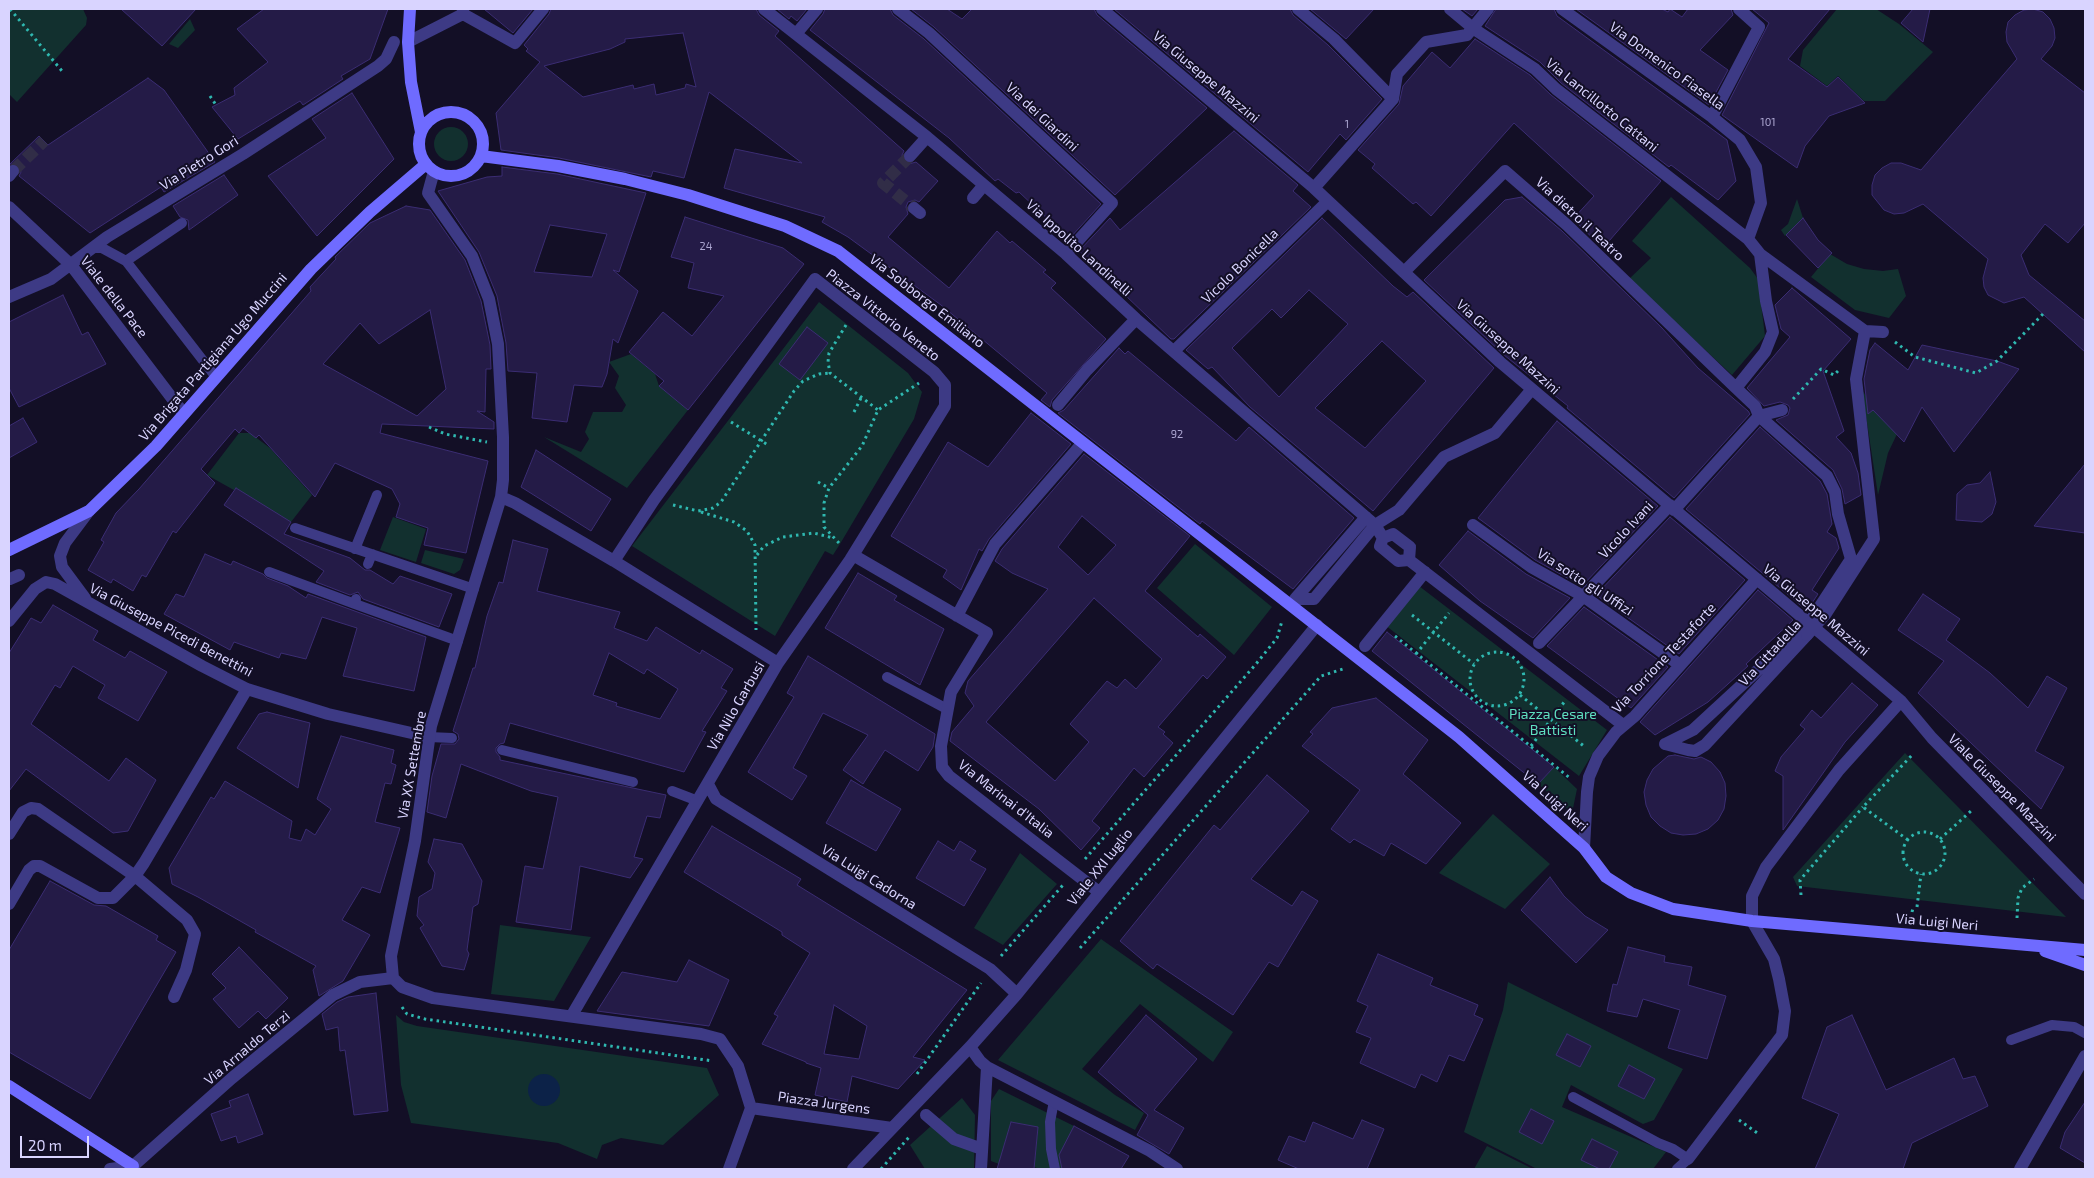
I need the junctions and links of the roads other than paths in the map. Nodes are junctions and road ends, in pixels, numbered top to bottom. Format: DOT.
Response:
graph roads {
  1 [pos="410,9"];
  2 [pos="544,9"];
  3 [pos="764,9"];
  4 [pos="817,9"];
  5 [pos="898,9"];
  6 [pos="1102,9"];
  7 [pos="1298,9"];
  8 [pos="1450,9"];
  9 [pos="1488,9"];
  10 [pos="1562,9"];
  11 [pos="1739,9"];
  12 [pos="463,12"];
  13 [pos="1474,29"];
  14 [pos="796,34"];
  15 [pos="394,42"];
  16 [pos="408,42"];
  17 [pos="1392,100"];
  18 [pos="1712,117"];
  19 [pos="421,132"];
  20 [pos="927,137"];
  21 [pos="481,156"];
  22 [pos="910,156"];
  23 [pos="430,167"];
  24 [pos="984,185"];
  25 [pos="1314,188"];
  26 [pos="973,198"];
  27 [pos="1327,202"];
  28 [pos="9,207"];
  29 [pos="182,223"];
  30 [pos="1748,239"];
  31 [pos="92,248"];
  32 [pos="1066,254"];
  33 [pos="1760,254"];
  34 [pos="126,261"];
  35 [pos="71,265"];
  36 [pos="1404,272"];
  37 [pos="9,297"];
  38 [pos="1136,319"];
  39 [pos="1866,331"];
  40 [pos="1883,332"];
  41 [pos="1174,352"];
  42 [pos="215,376"];
  43 [pos="1736,388"];
  44 [pos="1532,389"];
  45 [pos="1058,405"];
  46 [pos="1782,410"];
  47 [pos="184,414"];
  48 [pos="1759,416"];
  49 [pos="1080,446"];
  50 [pos="377,495"];
  51 [pos="501,498"];
  52 [pos="1672,508"];
  53 [pos="89,511"];
  54 [pos="1371,521"];
  55 [pos="1473,525"];
  56 [pos="295,528"];
  57 [pos="1383,538"];
  58 [pos="356,549"];
  59 [pos="9,550"];
  60 [pos="853,555"];
  61 [pos="614,560"];
  62 [pos="1404,561"];
  63 [pos="269,572"];
  64 [pos="1425,572"];
  65 [pos="1757,579"];
  66 [pos="474,589"];
  67 [pos="1583,596"];
  68 [pos="88,602"];
  69 [pos="1289,606"];
  70 [pos="957,616"];
  71 [pos="9,621"];
  72 [pos="1317,625"];
  73 [pos="1808,629"];
  74 [pos="458,641"];
  75 [pos="1361,650"];
  76 [pos="1530,653"];
  77 [pos="778,664"];
  78 [pos="1680,665"];
  79 [pos="887,677"];
  80 [pos="247,688"];
  81 [pos="1901,701"];
  82 [pos="947,709"];
  83 [pos="1623,725"];
  84 [pos="429,737"];
  85 [pos="452,738"];
  86 [pos="502,750"];
  87 [pos="633,782"];
  88 [pos="708,784"];
  89 [pos="672,791"];
  90 [pos="698,801"];
  91 [pos="9,834"];
  92 [pos="1584,848"];
  93 [pos="135,876"];
  94 [pos="1099,892"];
  95 [pos="2085,894"];
  96 [pos="9,904"];
  97 [pos="1752,921"];
  98 [pos="2028,945"];
  99 [pos="2085,950"];
  100 [pos="2085,965"];
  101 [pos="397,982"];
  102 [pos="1017,994"];
  103 [pos="174,997"];
  104 [pos="572,1016"];
  105 [pos="2085,1034"];
  106 [pos="2011,1040"];
  107 [pos="970,1047"];
  108 [pos="2085,1056"];
  109 [pos="987,1068"];
  110 [pos="9,1086"];
  111 [pos="1573,1097"];
  112 [pos="1054,1101"];
  113 [pos="751,1108"];
  114 [pos="926,1115"];
  115 [pos="896,1124"];
  116 [pos="982,1149"];
  117 [pos="1688,1159"];
  118 [pos="133,1166"];
  119 [pos="110,1169"];
  120 [pos="729,1169"];
  121 [pos="853,1169"];
  122 [pos="981,1169"];
  123 [pos="1055,1169"];
  124 [pos="1177,1169"];
  125 [pos="1677,1169"];
  126 [pos="2020,1169"];
  1 -- 16 [label="main road"];
  2 -- 12 [label="street"];
  3 -- 14 [label="street, Via Ippolito Landinelli"];
  4 -- 14 [label="street"];
  5 -- 32 [label="street, Via dei Giardini"];
  6 -- 25 [label="street, Via Giuseppe Mazzini"];
  7 -- 17 [label="street"];
  8 -- 13 [label="street, Via Lancillotto Cattani"];
  9 -- 13 [label="street"];
  10 -- 18 [label="street, Via Domenico Fiasella"];
  11 -- 18 [label="street"];
  12 -- 16 [label="street"];
  13 -- 17 [label="street"];
  13 -- 30 [label="street, Via Lancillotto Cattani"];
  14 -- 20 [label="street, Via Ippolito Landinelli"];
  15 -- 31 [label="street, Via Pietro Gori"];
  16 -- 19 [label="main road"];
  17 -- 25 [label="street"];
  18 -- 30 [label="street, Via Domenico Fiasella"];
  19 -- 21 [label="main road"];
  19 -- 23 [label="main road"];
  20 -- 22 [label="street"];
  20 -- 24 [label="street, Via Ippolito Landinelli"];
  21 -- 23 [label="main road"];
  21 -- 69 [label="main road, Via Sobborgo Emiliano"];
  23 -- 42 [label="main road, Via Brigata Partigiana Ugo Muccini"];
  23 -- 51 [label="street, Via XX Settembre"];
  24 -- 26 [label="street"];
  24 -- 32 [label="street, Via Ippolito Landinelli"];
  25 -- 27 [label="street, Via Giuseppe Mazzini"];
  27 -- 36 [label="street, Via Giuseppe Mazzini"];
  27 -- 41 [label="street, Vicolo Bonicella"];
  28 -- 35 [label="street, Viale della Pace"];
  29 -- 34 [label="lane"];
  30 -- 33 [label="street, Via Lancillotto Cattani"];
  31 -- 34 [label="lane"];
  31 -- 35 [label="street, Via Pietro Gori"];
  32 -- 38 [label="street, Via Ippolito Landinelli"];
  33 -- 39 [label="street, Via Lancillotto Cattani"];
  33 -- 43 [label="street"];
  34 -- 42 [label="lane"];
  35 -- 37 [label="street, Via Pietro Gori"];
  35 -- 47 [label="street, Viale della Pace"];
  36 -- 43 [label="street, Via dietro il Teatro"];
  36 -- 44 [label="street, Via Giuseppe Mazzini"];
  38 -- 41 [label="street, Via Ippolito Landinelli"];
  38 -- 45 [label="street"];
  39 -- 40 [label="street"];
  39 -- 73 [label="street, Via Cittadella, bridge"];
  41 -- 54 [label="street, Via Ippolito Landinelli"];
  42 -- 47 [label="main road, Via Brigata Partigiana Ugo Muccini"];
  43 -- 48 [label="street"];
  44 -- 52 [label="street, Via Giuseppe Mazzini"];
  44 -- 54 [label="street"];
  46 -- 48 [label="street"];
  47 -- 53 [label="main road, Via Brigata Partigiana Ugo Muccini"];
  48 -- 52 [label="street, Vicolo Ivani"];
  48 -- 73 [label="street"];
  49 -- 70 [label="street"];
  50 -- 58 [label="lane"];
  51 -- 61 [label="street, Via Nilo Garbusi"];
  51 -- 66 [label="street, Via XX Settembre"];
  52 -- 65 [label="street, Via Giuseppe Mazzini"];
  52 -- 67 [label="street, Vicolo Ivani"];
  53 -- 59 [label="main road, Via Brigata Partigiana Ugo Muccini"];
  53 -- 68 [label="street"];
  54 -- 57 [label="street, Via Ippolito Landinelli"];
  54 -- 69 [label="street"];
  55 -- 67 [label="street, Via sotto gli Uffizi"];
  56 -- 58 [label="lane"];
  57 -- 62 [label="street, Via Ippolito Landinelli"];
  57 -- 62 [label="street"];
  58 -- 66 [label="lane"];
  60 -- 61 [label="street, Piazza Vittorio Veneto"];
  60 -- 70 [label="street, Via Marinai d'Italia"];
  60 -- 77 [label="street, Piazza Vittorio Veneto"];
  61 -- 77 [label="street, Via Nilo Garbusi"];
  62 -- 64 [label="street"];
  63 -- 74 [label="lane"];
  64 -- 75 [label="street"];
  64 -- 76 [label="street"];
  65 -- 73 [label="street, Via Giuseppe Mazzini"];
  65 -- 78 [label="street, Via Torrione Testaforte"];
  66 -- 74 [label="street, Via XX Settembre"];
  67 -- 76 [label="street, Vicolo Ivani"];
  67 -- 78 [label="street, Via sotto gli Uffizi"];
  68 -- 71 [label="street, Via Giuseppe Picedi Benettini"];
  68 -- 80 [label="street, Via Giuseppe Picedi Benettini"];
  69 -- 72 [label="main road, Via Sobborgo Emiliano"];
  70 -- 82 [label="street, Via Marinai d'Italia"];
  72 -- 75 [label="main road, Via Luigi Neri"];
  72 -- 94 [label="street, Viale XXI luglio"];
  73 -- 73 [label="street, Via Cittadella"];
  73 -- 81 [label="street, Via Giuseppe Mazzini"];
  74 -- 84 [label="street, Via XX Settembre"];
  75 -- 92 [label="main road, Via Luigi Neri"];
  76 -- 83 [label="street"];
  77 -- 88 [label="street, Via Nilo Garbusi"];
  78 -- 83 [label="street, Via Torrione Testaforte"];
  79 -- 82 [label="lane"];
  80 -- 84 [label="street, Via Giuseppe Picedi Benettini"];
  80 -- 93 [label="street"];
  81 -- 95 [label="street, Viale Giuseppe Mazzini"];
  81 -- 97 [label="street"];
  82 -- 94 [label="street, Via Marinai d'Italia"];
  83 -- 92 [label="street, Via Torrione Testaforte"];
  84 -- 85 [label="lane"];
  84 -- 101 [label="street, Via XX Settembre"];
  86 -- 87 [label="lane"];
  88 -- 90 [label="street, Via Nilo Garbusi"];
  88 -- 102 [label="street, Via Luigi Cadorna"];
  89 -- 90 [label="lane"];
  90 -- 104 [label="street, Via Nilo Garbusi"];
  91 -- 93 [label="street"];
  92 -- 97 [label="main road, Via Luigi Neri"];
  93 -- 96 [label="street"];
  93 -- 103 [label="street"];
  94 -- 102 [label="street, Viale XXI luglio"];
  97 -- 98 [label="main road, Via Luigi Neri"];
  97 -- 117 [label="street"];
  98 -- 99 [label="main road, Via Luigi Neri"];
  98 -- 100 [label="main road, Via Luigi Neri"];
  101 -- 104 [label="street"];
  101 -- 118 [label="street, Via Arnaldo Terzi"];
  102 -- 107 [label="street, Viale XXI luglio"];
  104 -- 113 [label="street"];
  105 -- 106 [label="lane"];
  107 -- 109 [label="street"];
  107 -- 115 [label="street, Viale XXI luglio"];
  108 -- 126 [label="street"];
  109 -- 112 [label="street"];
  109 -- 116 [label="street"];
  110 -- 118 [label="main road"];
  111 -- 117 [label="lane"];
  112 -- 123 [label="lane"];
  112 -- 124 [label="street"];
  113 -- 115 [label="street, Piazza Jurgens"];
  113 -- 120 [label="street"];
  114 -- 116 [label="street"];
  115 -- 121 [label="street, Viale XXI luglio"];
  116 -- 122 [label="street"];
  117 -- 125 [label="lane"];
  118 -- 119 [label="street"];
}
